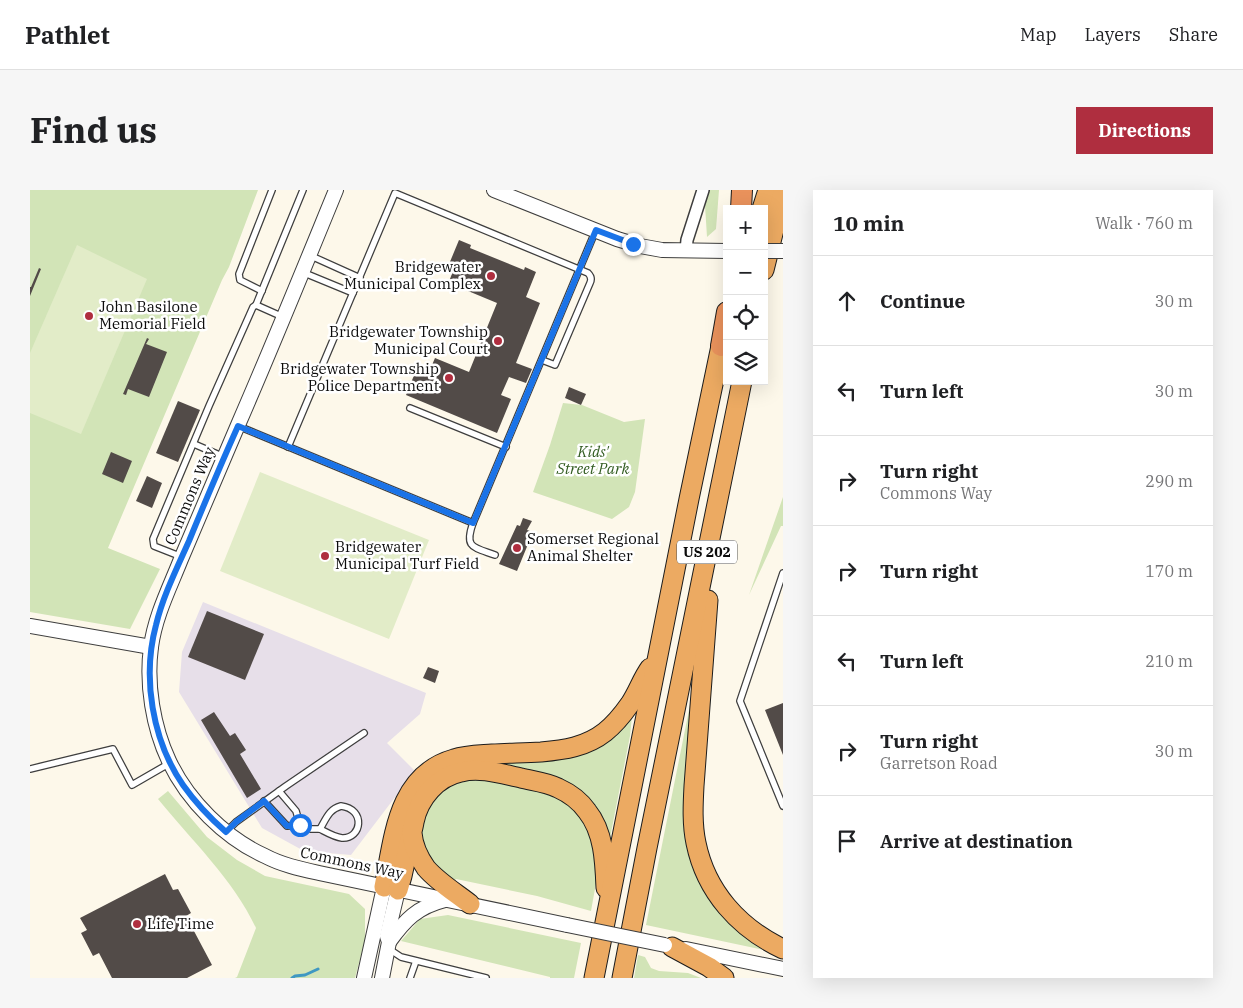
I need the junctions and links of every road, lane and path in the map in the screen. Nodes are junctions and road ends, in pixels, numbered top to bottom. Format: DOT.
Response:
graph roads {
  1 [pos="272,190"];
  2 [pos="303,190"];
  3 [pos="336,190"];
  4 [pos="494,190"];
  5 [pos="703,190"];
  6 [pos="742,190"];
  7 [pos="768,190"];
  8 [pos="783,193"];
  9 [pos="741,205"];
  10 [pos="763,205"];
  11 [pos="596,230"];
  12 [pos="686,251"];
  13 [pos="723,251"];
  14 [pos="768,251"];
  15 [pos="783,251"];
  16 [pos="768,254"];
  17 [pos="309,255"];
  18 [pos="579,270"];
  19 [pos="302,272"];
  20 [pos="360,278"];
  21 [pos="262,291"];
  22 [pos="353,293"];
  23 [pos="256,305"];
  24 [pos="283,317"];
  25 [pos="723,347"];
  26 [pos="542,360"];
  27 [pos="741,385"];
  28 [pos="410,408"];
  29 [pos="238,426"];
  30 [pos="194,444"];
  31 [pos="288,447"];
  32 [pos="506,447"];
  33 [pos="224,457"];
  34 [pos="473,523"];
  35 [pos="713,524"];
  36 [pos="494,555"];
  37 [pos="182,557"];
  38 [pos="783,576"];
  39 [pos="30,626"];
  40 [pos="151,647"];
  41 [pos="658,656"];
  42 [pos="364,733"];
  43 [pos="170,763"];
  44 [pos="30,769"];
  45 [pos="279,791"];
  46 [pos="780,793"];
  47 [pos="264,801"];
  48 [pos="783,806"];
  49 [pos="300,825"];
  50 [pos="320,829"];
  51 [pos="226,832"];
  52 [pos="412,832"];
  53 [pos="390,888"];
  54 [pos="448,900"];
  55 [pos="470,904"];
  56 [pos="607,914"];
  57 [pos="388,945"];
  58 [pos="668,946"];
  59 [pos="783,949"];
  60 [pos="416,961"];
  61 [pos="783,969"];
  62 [pos="364,978"];
  63 [pos="382,978"];
  64 [pos="410,978"];
  65 [pos="486,978"];
  66 [pos="594,978"];
  67 [pos="622,978"];
  68 [pos="724,978"];
  1 -- 21 [label="lane"];
  2 -- 21 [label="lane"];
  3 -- 17 [label="street, Commons Way"];
  4 -- 11 [label="street"];
  5 -- 12 [label="street"];
  6 -- 9 [label="highway"];
  7 -- 10 [label="highway"];
  8 -- 16 [label="highway"];
  11 -- 12 [label="street"];
  11 -- 18 [label="lane"];
  12 -- 13 [label="street"];
  14 -- 15 [label="street, bridge"];
  17 -- 19 [label="street, Commons Way"];
  17 -- 20 [label="lane"];
  18 -- 20 [label="lane"];
  18 -- 26 [label="lane"];
  18 -- 26 [label="lane"];
  19 -- 22 [label="lane"];
  19 -- 24 [label="street, Commons Way"];
  20 -- 22 [label="lane"];
  21 -- 23 [label="lane"];
  22 -- 31 [label="lane"];
  23 -- 24 [label="lane"];
  23 -- 30 [label="lane"];
  24 -- 29 [label="street, Commons Way"];
  25 -- 41 [label="highway, US 202"];
  26 -- 32 [label="lane"];
  27 -- 35 [label="highway, US 202"];
  28 -- 32 [label="lane"];
  29 -- 31 [label="lane"];
  29 -- 33 [label="street, Commons Way"];
  30 -- 33 [label="lane"];
  30 -- 37 [label="lane"];
  31 -- 34 [label="lane"];
  32 -- 34 [label="lane"];
  33 -- 37 [label="street, Commons Way"];
  34 -- 36 [label="lane"];
  35 -- 59 [label="highway"];
  35 -- 67 [label="highway, US 202"];
  37 -- 40 [label="street, Commons Way"];
  38 -- 46 [label="lane"];
  39 -- 40 [label="street"];
  40 -- 43 [label="street, Commons Way"];
  41 -- 53 [label="highway"];
  41 -- 56 [label="highway, US 202"];
  42 -- 45 [label="lane"];
  43 -- 44 [label="lane"];
  43 -- 51 [label="street, Commons Way"];
  45 -- 47 [label="lane"];
  45 -- 49 [label="lane"];
  46 -- 48 [label="lane"];
  47 -- 49 [label="lane"];
  47 -- 51 [label="lane"];
  49 -- 50 [label="lane"];
  50 -- 50 [label="lane"];
  51 -- 53 [label="street, Commons Way"];
  52 -- 53 [label="highway"];
  52 -- 55 [label="highway"];
  52 -- 56 [label="highway"];
  53 -- 54 [label="street, Commons Way"];
  53 -- 57 [label="street"];
  53 -- 62 [label="street"];
  54 -- 55 [label="street, Commons Way"];
  54 -- 57 [label="street"];
  55 -- 58 [label="street, Commons Way, bridge"];
  56 -- 66 [label="highway, US 202"];
  57 -- 60 [label="lane"];
  57 -- 63 [label="street"];
  58 -- 61 [label="street, Commons Way"];
  58 -- 68 [label="highway"];
  60 -- 64 [label="lane"];
  60 -- 65 [label="lane"];
}
